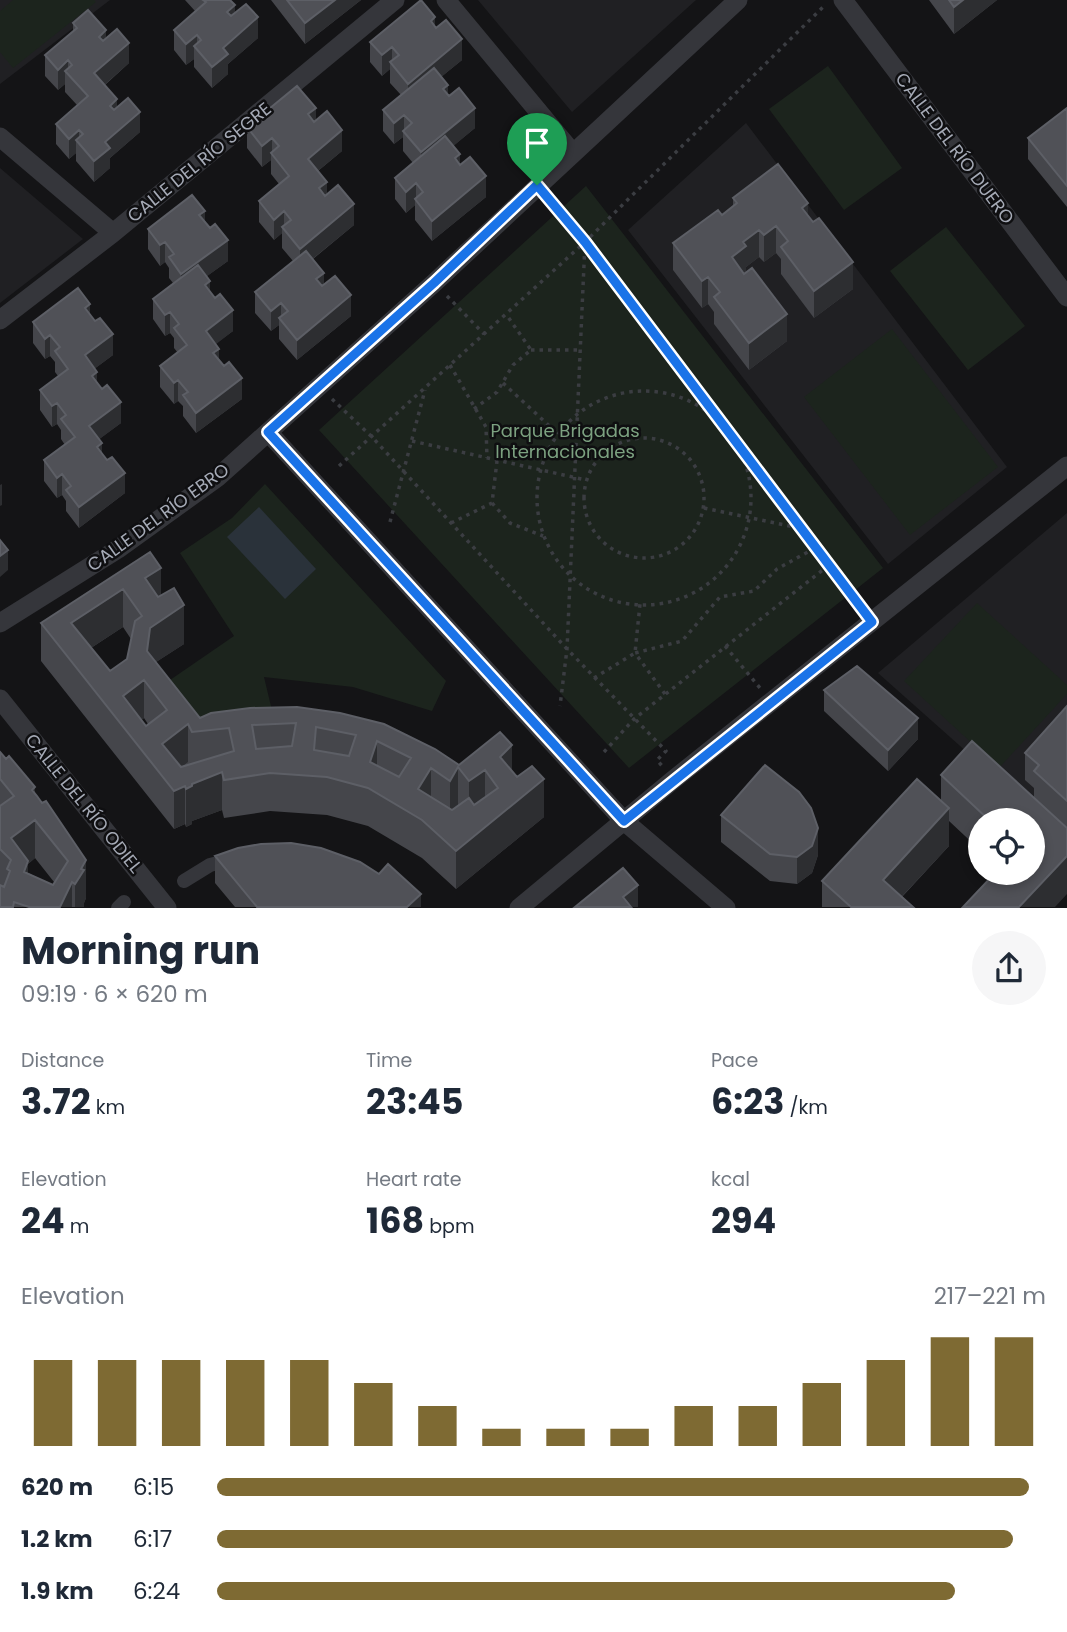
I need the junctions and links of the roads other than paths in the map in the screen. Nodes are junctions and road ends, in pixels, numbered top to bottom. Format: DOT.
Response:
graph roads {
  1 [pos="396,0"];
  2 [pos="446,0"];
  3 [pos="738,0"];
  4 [pos="843,0"];
  5 [pos="0,137"];
  6 [pos="572,152"];
  7 [pos="113,233"];
  8 [pos="1067,297"];
  9 [pos="0,320"];
  10 [pos="268,432"];
  11 [pos="1067,466"];
  12 [pos="0,623"];
  13 [pos="0,699"];
  14 [pos="624,821"];
  15 [pos="242,857"];
  16 [pos="184,881"];
  17 [pos="167,908"];
  18 [pos="519,908"];
  19 [pos="726,908"];
  1 -- 7 [label="street, CALLE DEL RÍO SEGRE"];
  2 -- 6 [label="street"];
  3 -- 6 [label="street, CALLE DEL RÍO EBRO"];
  4 -- 8 [label="street, CALLE DEL RÍO DUERO"];
  5 -- 7 [label="street"];
  6 -- 10 [label="street, CALLE DEL RÍO EBRO"];
  7 -- 9 [label="street, CALLE DEL RÍO SEGRE"];
  10 -- 12 [label="street, CALLE DEL RÍO EBRO"];
  10 -- 14 [label="street"];
  11 -- 14 [label="street"];
  13 -- 17 [label="street, CALLE DEL RÍO ODIEL"];
  14 -- 18 [label="street"];
  14 -- 19 [label="street"];
  15 -- 16 [label="street"];
}
